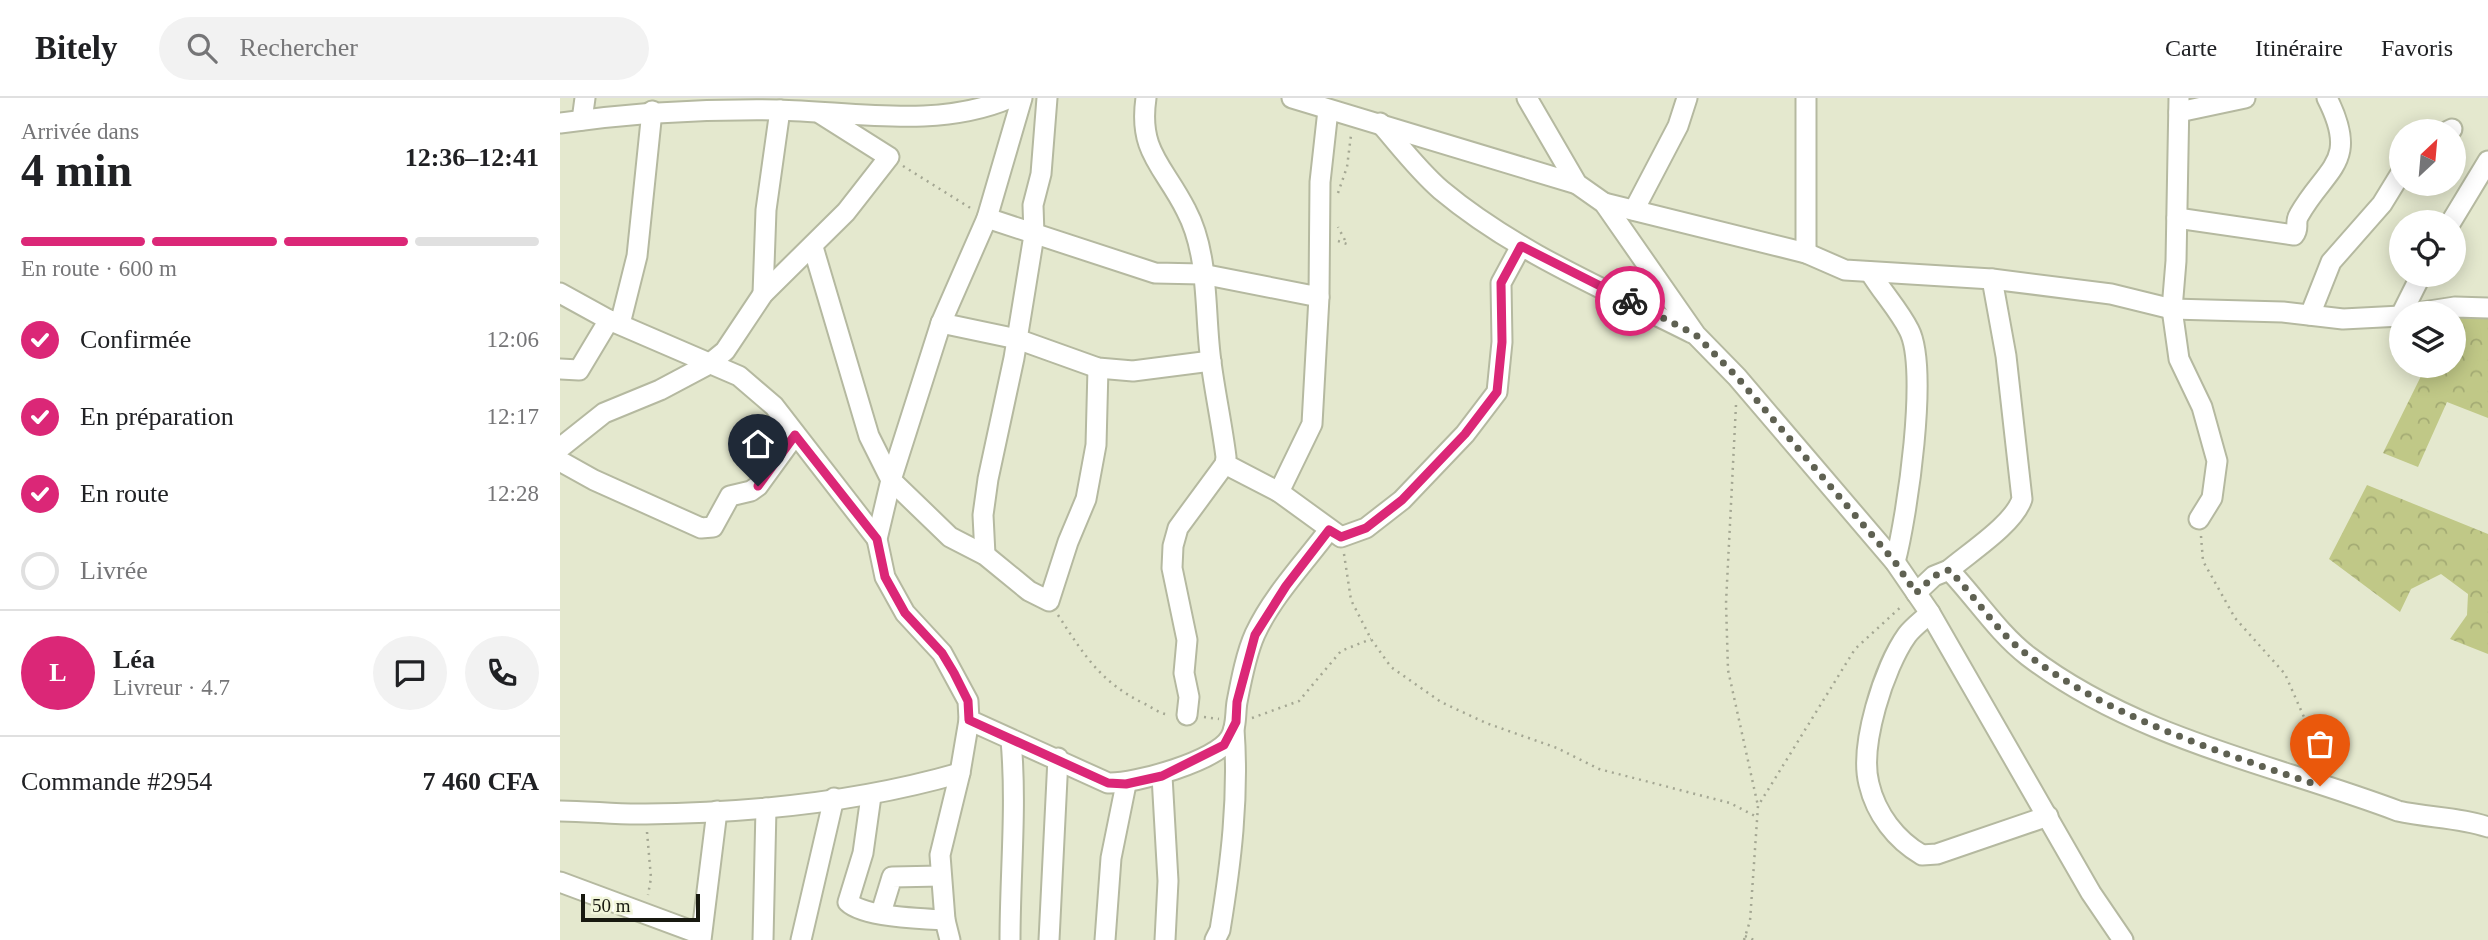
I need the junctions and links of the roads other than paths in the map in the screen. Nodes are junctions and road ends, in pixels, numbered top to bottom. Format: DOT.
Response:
graph roads {
  1 [pos="585,98"];
  2 [pos="944,98"];
  3 [pos="1010,98"];
  4 [pos="1021,98"];
  5 [pos="1047,98"];
  6 [pos="1146,98"];
  7 [pos="1292,98"];
  8 [pos="1527,98"];
  9 [pos="1687,98"];
  10 [pos="1806,98"];
  11 [pos="2245,98"];
  12 [pos="2327,98"];
  13 [pos="2179,105"];
  14 [pos="780,110"];
  15 [pos="1328,110"];
  16 [pos="652,111"];
  17 [pos="821,114"];
  18 [pos="928,116"];
  19 [pos="582,120"];
  20 [pos="560,122"];
  21 [pos="1380,123"];
  22 [pos="2488,161"];
  23 [pos="1577,184"];
  24 [pos="2389,193"];
  25 [pos="1604,203"];
  26 [pos="1634,210"];
  27 [pos="2458,210"];
  28 [pos="987,218"];
  29 [pos="2177,218"];
  30 [pos="1034,235"];
  31 [pos="1521,246"];
  32 [pos="813,247"];
  33 [pos="1806,253"];
  34 [pos="1870,272"];
  35 [pos="1202,274"];
  36 [pos="1992,279"];
  37 [pos="560,293"];
  38 [pos="763,294"];
  39 [pos="1319,297"];
  40 [pos="2466,308"];
  41 [pos="2172,309"];
  42 [pos="2488,309"];
  43 [pos="2310,316"];
  44 [pos="2389,316"];
  45 [pos="615,322"];
  46 [pos="941,323"];
  47 [pos="1696,335"];
  48 [pos="1017,339"];
  49 [pos="1210,361"];
  50 [pos="709,364"];
  51 [pos="1098,368"];
  52 [pos="560,369"];
  53 [pos="795,435"];
  54 [pos="560,448"];
  55 [pos="560,461"];
  56 [pos="1225,464"];
  57 [pos="891,480"];
  58 [pos="1279,492"];
  59 [pos="2199,519"];
  60 [pos="1335,534"];
  61 [pos="877,539"];
  62 [pos="985,555"];
  63 [pos="1895,562"];
  64 [pos="1949,570"];
  65 [pos="1916,593"];
  66 [pos="1930,613"];
  67 [pos="1187,715"];
  68 [pos="969,720"];
  69 [pos="1234,729"];
  70 [pos="1010,740"];
  71 [pos="1058,758"];
  72 [pos="960,773"];
  73 [pos="1162,776"];
  74 [pos="1126,784"];
  75 [pos="871,796"];
  76 [pos="834,798"];
  77 [pos="766,808"];
  78 [pos="560,811"];
  79 [pos="717,811"];
  80 [pos="2048,816"];
  81 [pos="2488,827"];
  82 [pos="941,876"];
  83 [pos="560,882"];
  84 [pos="881,913"];
  85 [pos="945,920"];
  86 [pos="700,937"];
  87 [pos="763,940"];
  88 [pos="801,940"];
  89 [pos="950,940"];
  90 [pos="1010,940"];
  91 [pos="1049,940"];
  92 [pos="1105,940"];
  93 [pos="1165,940"];
  94 [pos="1216,940"];
  95 [pos="2123,940"];
  1 -- 19 [label="street"];
  2 -- 18 [label="street"];
  3 -- 18 [label="street"];
  4 -- 28 [label="street"];
  5 -- 30 [label="street"];
  6 -- 35 [label="street"];
  7 -- 15 [label="street"];
  8 -- 23 [label="street"];
  9 -- 26 [label="street"];
  10 -- 33 [label="street"];
  11 -- 13 [label="street"];
  12 -- 29 [label="street"];
  13 -- 29 [label="street"];
  14 -- 16 [label="street"];
  14 -- 17 [label="street"];
  14 -- 38 [label="street"];
  15 -- 21 [label="street"];
  15 -- 39 [label="street"];
  16 -- 19 [label="street"];
  16 -- 45 [label="street"];
  17 -- 18 [label="street"];
  17 -- 32 [label="street"];
  19 -- 20 [label="street"];
  21 -- 23 [label="street"];
  21 -- 31 [label="street"];
  22 -- 27 [label="street"];
  23 -- 25 [label="street"];
  24 -- 43 [label="street"];
  25 -- 26 [label="street"];
  25 -- 47 [label="street"];
  26 -- 33 [label="street"];
  28 -- 30 [label="street"];
  28 -- 46 [label="street"];
  29 -- 41 [label="street"];
  30 -- 35 [label="street"];
  30 -- 48 [label="street"];
  31 -- 47 [label="street"];
  31 -- 60 [label="street"];
  32 -- 38 [label="street"];
  32 -- 57 [label="street"];
  33 -- 34 [label="street"];
  34 -- 36 [label="street"];
  34 -- 63 [label="street"];
  35 -- 39 [label="street"];
  35 -- 49 [label="street"];
  36 -- 41 [label="street"];
  36 -- 64 [label="street"];
  37 -- 45 [label="street"];
  38 -- 50 [label="street"];
  39 -- 58 [label="street"];
  40 -- 42 [label="street"];
  41 -- 43 [label="street"];
  41 -- 59 [label="street"];
  43 -- 44 [label="street"];
  45 -- 50 [label="street"];
  45 -- 52 [label="street"];
  46 -- 48 [label="street"];
  46 -- 57 [label="street"];
  47 -- 63 [label="street"];
  48 -- 51 [label="street"];
  48 -- 62 [label="street"];
  49 -- 51 [label="street"];
  49 -- 56 [label="street"];
  50 -- 53 [label="street"];
  50 -- 54 [label="street"];
  51 -- 62 [label="street"];
  53 -- 55 [label="street"];
  53 -- 61 [label="street"];
  56 -- 58 [label="street"];
  56 -- 67 [label="street"];
  57 -- 61 [label="street"];
  57 -- 62 [label="street"];
  58 -- 60 [label="street"];
  60 -- 69 [label="street"];
  61 -- 68 [label="street"];
  63 -- 65 [label="street"];
  64 -- 65 [label="street"];
  64 -- 81 [label="street"];
  65 -- 66 [label="street"];
  66 -- 80 [label="street"];
  66 -- 80 [label="street"];
  68 -- 70 [label="street"];
  68 -- 72 [label="street"];
  69 -- 73 [label="street"];
  69 -- 94 [label="street"];
  70 -- 71 [label="street"];
  70 -- 90 [label="street"];
  71 -- 74 [label="street"];
  71 -- 91 [label="street"];
  72 -- 75 [label="street"];
  72 -- 82 [label="street"];
  73 -- 74 [label="street"];
  73 -- 93 [label="street"];
  74 -- 92 [label="street"];
  75 -- 76 [label="street"];
  75 -- 84 [label="street"];
  76 -- 77 [label="street"];
  76 -- 88 [label="street"];
  77 -- 79 [label="street"];
  77 -- 87 [label="street"];
  78 -- 79 [label="street"];
  79 -- 86 [label="street"];
  80 -- 95 [label="street"];
  82 -- 84 [label="street"];
  82 -- 85 [label="street"];
  83 -- 86 [label="street"];
  84 -- 85 [label="street"];
  85 -- 89 [label="street"];
}
